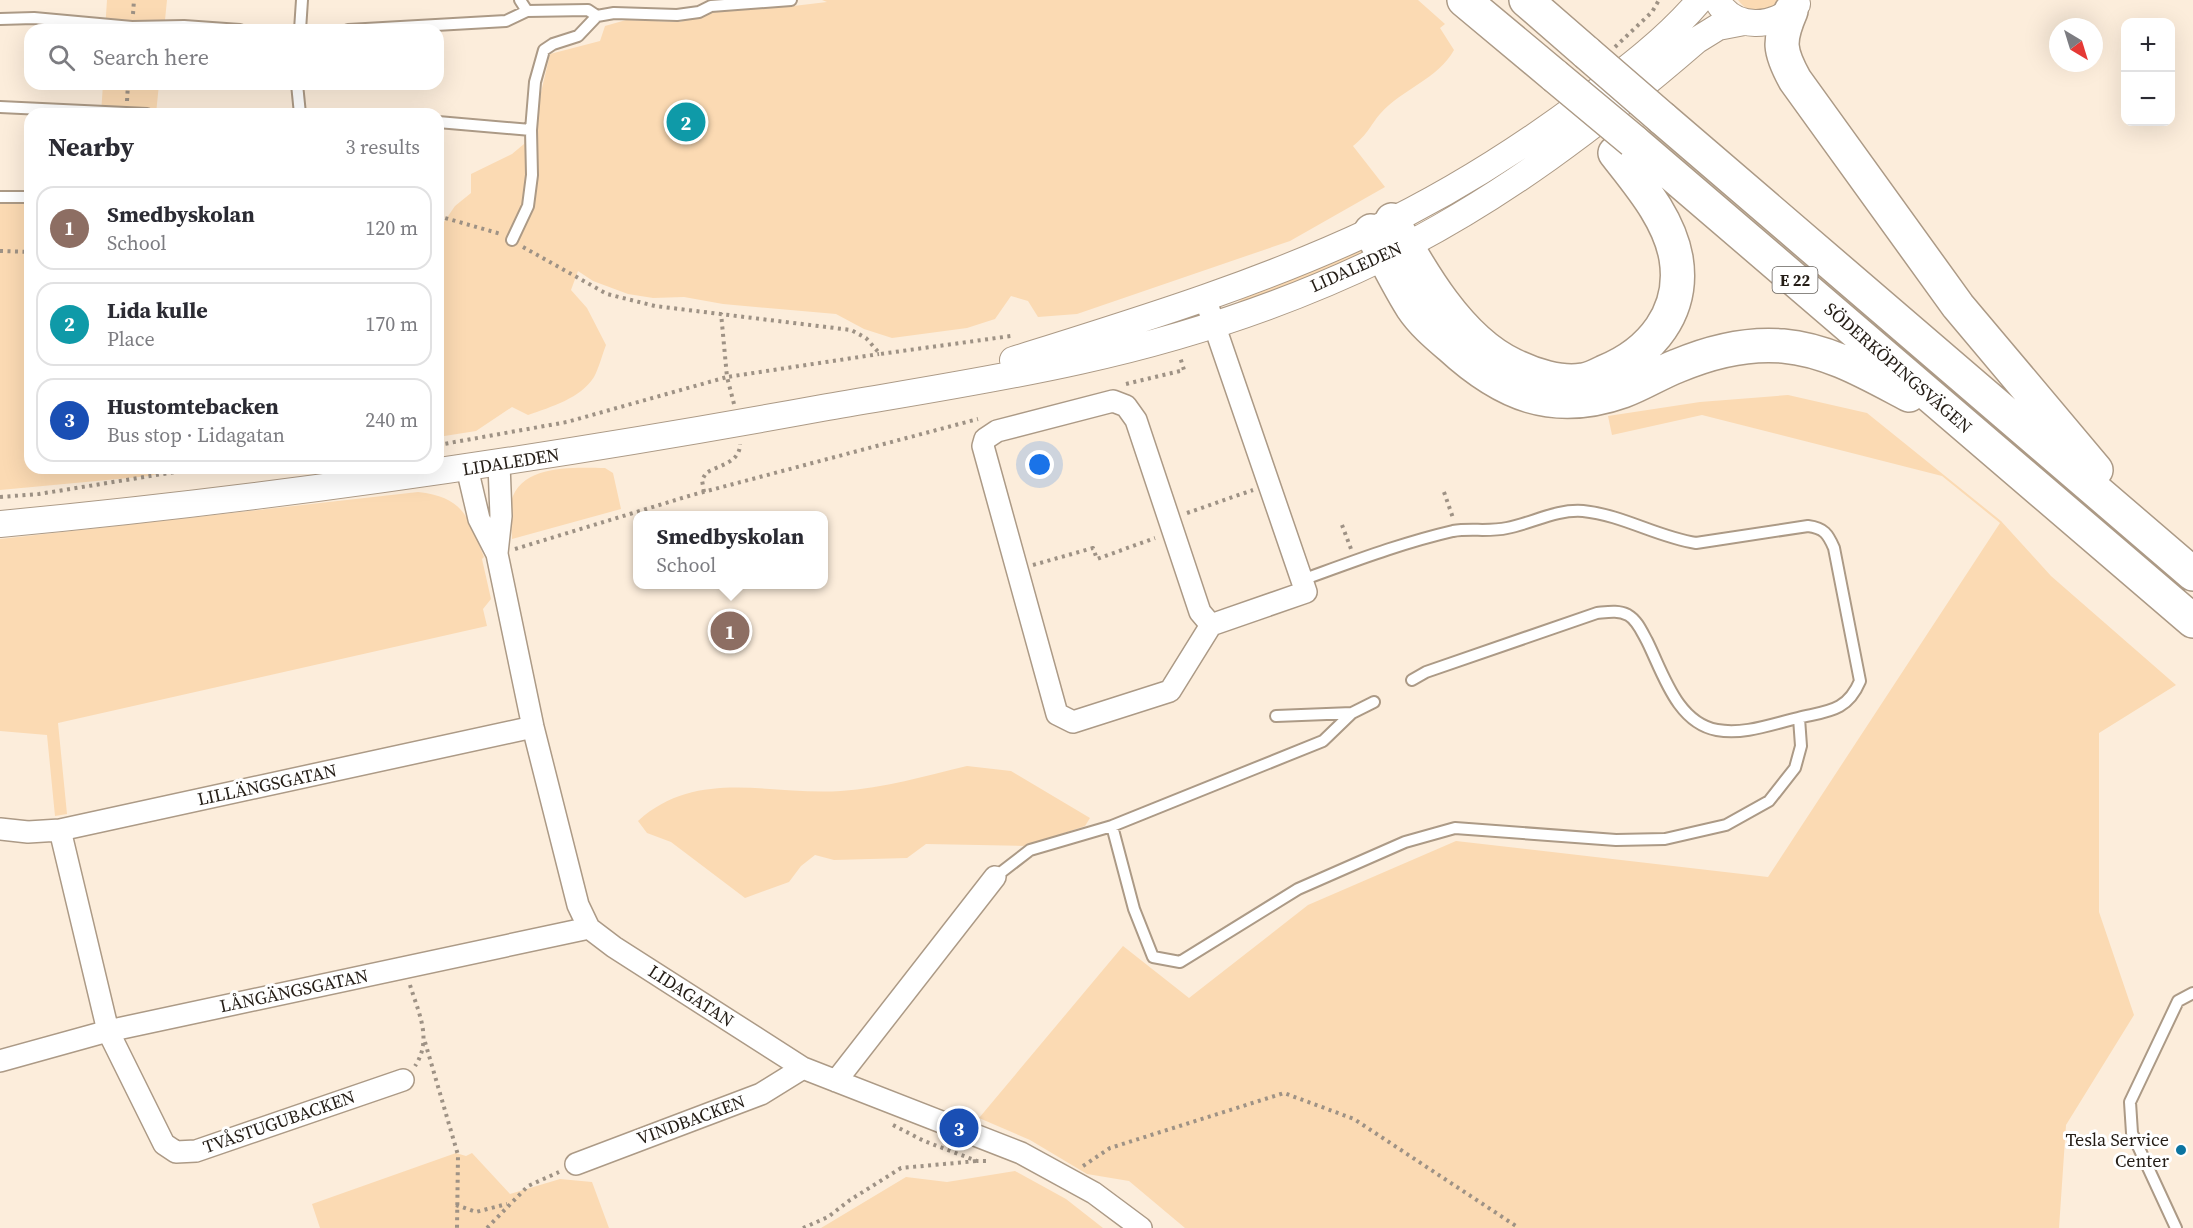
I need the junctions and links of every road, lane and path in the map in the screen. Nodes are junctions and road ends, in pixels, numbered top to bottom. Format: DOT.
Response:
graph roads {
  1 [pos="302,0"];
  2 [pos="519,0"];
  3 [pos="791,0"];
  4 [pos="1464,0"];
  5 [pos="1526,0"];
  6 [pos="1659,0"];
  7 [pos="1700,0"];
  8 [pos="1717,0"];
  9 [pos="1796,5"];
  10 [pos="527,11"];
  11 [pos="597,16"];
  12 [pos="0,19"];
  13 [pos="1744,22"];
  14 [pos="99,24"];
  15 [pos="300,24"];
  16 [pos="444,25"];
  17 [pos="1601,50"];
  18 [pos="298,90"];
  19 [pos="0,107"];
  20 [pos="24,108"];
  21 [pos="299,108"];
  22 [pos="444,123"];
  23 [pos="531,130"];
  24 [pos="1624,147"];
  25 [pos="0,197"];
  26 [pos="24,197"];
  27 [pos="444,217"];
  28 [pos="1388,239"];
  29 [pos="512,240"];
  30 [pos="0,251"];
  31 [pos="24,252"];
  32 [pos="1205,298"];
  33 [pos="721,313"];
  34 [pos="1214,324"];
  35 [pos="1018,335"];
  36 [pos="1174,337"];
  37 [pos="880,354"];
  38 [pos="727,377"];
  39 [pos="1118,386"];
  40 [pos="912,392"];
  41 [pos="735,407"];
  42 [pos="982,418"];
  43 [pos="1956,419"];
  44 [pos="740,440"];
  45 [pos="444,444"];
  46 [pos="499,464"];
  47 [pos="467,468"];
  48 [pos="444,471"];
  49 [pos="163,474"];
  50 [pos="423,474"];
  51 [pos="1269,484"];
  52 [pos="704,492"];
  53 [pos="1444,492"];
  54 [pos="0,497"];
  55 [pos="640,511"];
  56 [pos="633,513"];
  57 [pos="0,524"];
  58 [pos="1342,525"];
  59 [pos="1171,526"];
  60 [pos="1457,531"];
  61 [pos="2152,539"];
  62 [pos="503,552"];
  63 [pos="1355,561"];
  64 [pos="1016,569"];
  65 [pos="2193,574"];
  66 [pos="1302,580"];
  67 [pos="2193,621"];
  68 [pos="1211,624"];
  69 [pos="1412,680"];
  70 [pos="1374,702"];
  71 [pos="1352,713"];
  72 [pos="1276,716"];
  73 [pos="1798,718"];
  74 [pos="533,727"];
  75 [pos="1112,826"];
  76 [pos="0,829"];
  77 [pos="60,830"];
  78 [pos="996,877"];
  79 [pos="589,928"];
  80 [pos="404,967"];
  81 [pos="2193,993"];
  82 [pos="108,1031"];
  83 [pos="425,1042"];
  84 [pos="0,1061"];
  85 [pos="803,1068"];
  86 [pos="403,1080"];
  87 [pos="836,1081"];
  88 [pos="890,1123"];
  89 [pos="996,1160"];
  90 [pos="977,1161"];
  91 [pos="576,1164"];
  92 [pos="1070,1180"];
  93 [pos="508,1204"];
  94 [pos="456,1205"];
  95 [pos="457,1228"];
  96 [pos="487,1228"];
  97 [pos="803,1228"];
  98 [pos="1141,1228"];
  99 [pos="1519,1228"];
  100 [pos="2176,1228"];
  1 -- 15 [label="lane"];
  2 -- 10 [label="lane"];
  3 -- 11 [label="lane"];
  4 -- 24 [label="highway, SÖDERKÖPINGSVÄGEN / E 22, bridge"];
  5 -- 17 [label="highway, SÖDERKÖPINGSVÄGEN / E 22"];
  6 -- 17 [label="path"];
  7 -- 28 [label="street, LIDALEDEN"];
  8 -- 13 [label="street"];
  9 -- 13 [label="street, LIDALEDEN"];
  9 -- 61 [label="highway"];
  10 -- 11 [label="lane"];
  10 -- 16 [label="lane"];
  11 -- 23 [label="lane"];
  12 -- 14 [label="lane"];
  13 -- 28 [label="street, LIDALEDEN"];
  17 -- 61 [label="highway, SÖDERKÖPINGSVÄGEN / E 22, bridge"];
  18 -- 21 [label="lane"];
  19 -- 20 [label="lane"];
  22 -- 23 [label="lane"];
  23 -- 29 [label="lane"];
  24 -- 28 [label="highway"];
  24 -- 43 [label="highway, SÖDERKÖPINGSVÄGEN / E 22"];
  25 -- 26 [label="lane"];
  27 -- 29 [label="path"];
  28 -- 32 [label="street, LIDALEDEN"];
  28 -- 34 [label="street, LIDALEDEN"];
  28 -- 43 [label="highway"];
  29 -- 33 [label="path"];
  30 -- 31 [label="path"];
  32 -- 34 [label="street"];
  32 -- 40 [label="street, LIDALEDEN"];
  33 -- 37 [label="path"];
  33 -- 38 [label="path"];
  34 -- 36 [label="street, LIDALEDEN"];
  34 -- 51 [label="street"];
  35 -- 37 [label="path"];
  36 -- 39 [label="path"];
  36 -- 40 [label="street, LIDALEDEN"];
  37 -- 38 [label="path"];
  38 -- 41 [label="path"];
  38 -- 45 [label="path"];
  40 -- 46 [label="street, LIDALEDEN"];
  42 -- 52 [label="path"];
  43 -- 67 [label="highway, SÖDERKÖPINGSVÄGEN / E 22"];
  44 -- 52 [label="path"];
  46 -- 47 [label="street, LIDALEDEN"];
  46 -- 62 [label="street, LIDAGATAN"];
  47 -- 48 [label="street, LIDALEDEN"];
  47 -- 62 [label="street, LIDAGATAN"];
  49 -- 54 [label="path"];
  50 -- 57 [label="street, LIDALEDEN"];
  51 -- 59 [label="path"];
  51 -- 66 [label="street"];
  52 -- 55 [label="path"];
  53 -- 60 [label="path"];
  56 -- 62 [label="path"];
  58 -- 63 [label="path"];
  59 -- 64 [label="path"];
  59 -- 64 [label="street"];
  59 -- 68 [label="street"];
  60 -- 63 [label="lane"];
  60 -- 73 [label="lane"];
  61 -- 65 [label="highway, SÖDERKÖPINGSVÄGEN / E 22"];
  62 -- 74 [label="street, LIDAGATAN"];
  63 -- 66 [label="lane"];
  64 -- 68 [label="street"];
  66 -- 68 [label="street"];
  69 -- 73 [label="lane"];
  70 -- 71 [label="lane"];
  71 -- 72 [label="lane"];
  71 -- 75 [label="lane"];
  73 -- 75 [label="lane"];
  74 -- 77 [label="street, LILLÄNGSGATAN"];
  74 -- 79 [label="street, LIDAGATAN"];
  75 -- 78 [label="lane"];
  76 -- 77 [label="street, LILLÄNGSGATAN"];
  77 -- 82 [label="street, TVÅSTUGUBACKEN"];
  78 -- 87 [label="street"];
  79 -- 80 [label="street, LÅNGÄNGSGATAN"];
  79 -- 85 [label="street, LIDAGATAN"];
  80 -- 82 [label="street, LÅNGÄNGSGATAN"];
  80 -- 83 [label="path"];
  81 -- 100 [label="lane"];
  82 -- 84 [label="street, LÅNGÄNGSGATAN"];
  82 -- 86 [label="street, TVÅSTUGUBACKEN"];
  83 -- 86 [label="path"];
  83 -- 94 [label="path"];
  85 -- 87 [label="street, LIDAGATAN"];
  85 -- 91 [label="street, VINDBACKEN"];
  87 -- 92 [label="street, LIDAGATAN"];
  88 -- 90 [label="path"];
  89 -- 90 [label="path"];
  90 -- 97 [label="path"];
  91 -- 93 [label="path"];
  92 -- 98 [label="street, LIDAGATAN"];
  92 -- 99 [label="path"];
  93 -- 94 [label="path"];
  93 -- 96 [label="path"];
  94 -- 95 [label="path"];
}
